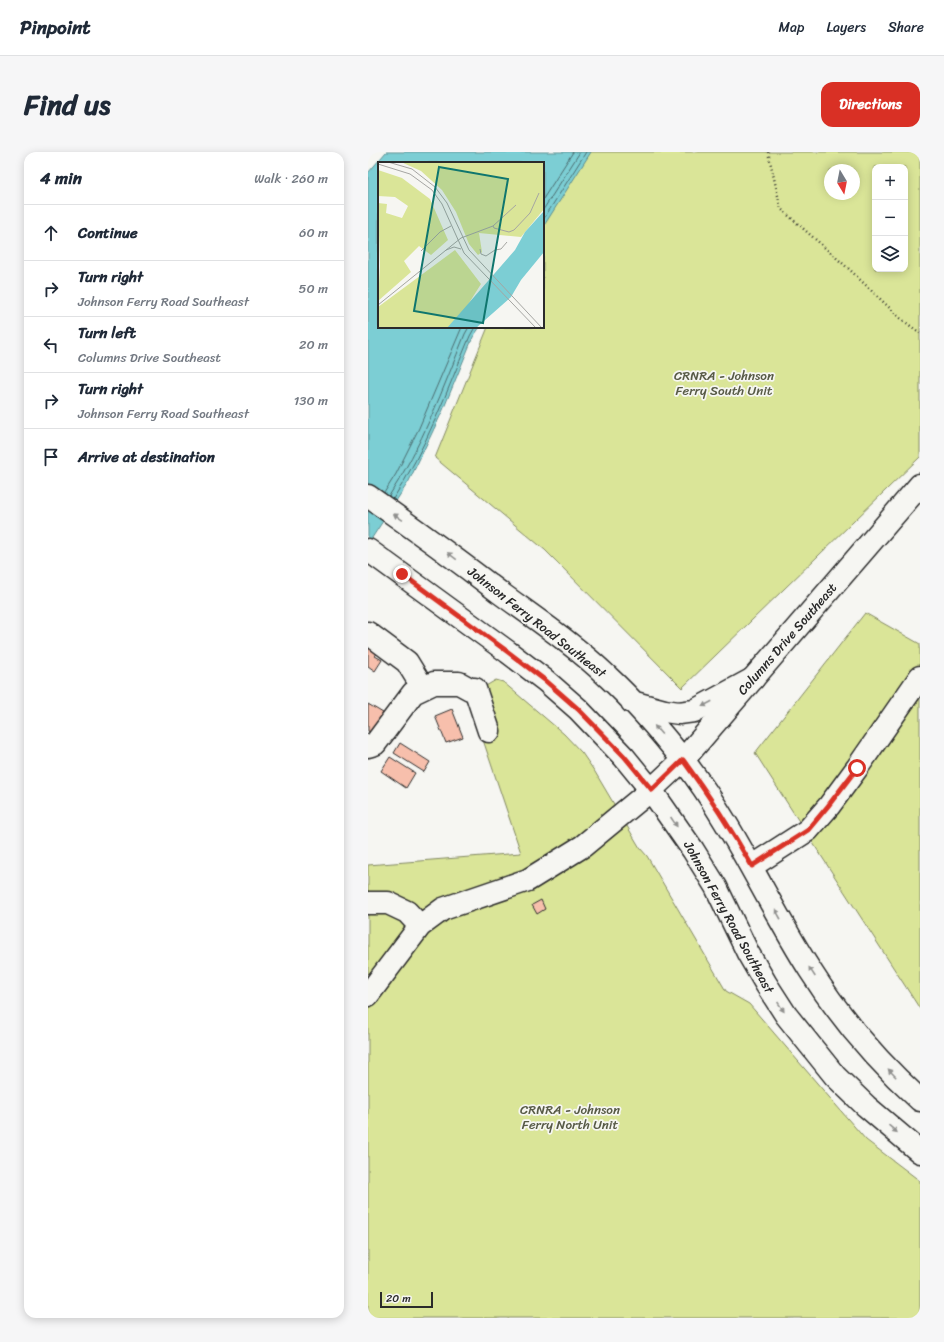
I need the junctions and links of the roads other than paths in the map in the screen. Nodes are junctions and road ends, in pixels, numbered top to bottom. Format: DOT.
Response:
graph roads {
  1 [pos="920,485"];
  2 [pos="368,496"];
  3 [pos="368,550"];
  4 [pos="368,633"];
  5 [pos="920,677"];
  6 [pos="753,679"];
  7 [pos="423,688"];
  8 [pos="632,702"];
  9 [pos="489,731"];
  10 [pos="368,746"];
  11 [pos="683,760"];
  12 [pos="652,790"];
  13 [pos="752,866"];
  14 [pos="368,903"];
  15 [pos="420,926"];
  16 [pos="368,995"];
  17 [pos="920,1100"];
  18 [pos="920,1152"];
  1 -- 6 [label="main road, Columns Drive Southeast"];
  8 -- 2 [label="main road, Johnson Ferry Road Southeast, one-way"];
  3 -- 12 [label="main road, Johnson Ferry Road Southeast"];
  4 -- 7 [label="main road"];
  5 -- 13 [label="main road"];
  6 -- 8 [label="main road, one-way"];
  6 -- 11 [label="main road, Columns Drive Southeast"];
  7 -- 9 [label="main road"];
  7 -- 10 [label="main road"];
  11 -- 8 [label="main road, Johnson Ferry Road Southeast, one-way"];
  11 -- 12 [label="main road, Columns Drive Southeast"];
  11 -- 13 [label="main road, Johnson Ferry Road Southeast"];
  12 -- 15 [label="main road, Columns Drive Southeast"];
  12 -- 18 [label="main road, Johnson Ferry Road Southeast, one-way"];
  17 -- 13 [label="main road, Johnson Ferry Road Southeast, one-way"];
  14 -- 15 [label="main road"];
  15 -- 16 [label="main road, Columns Drive Southeast"];
}
